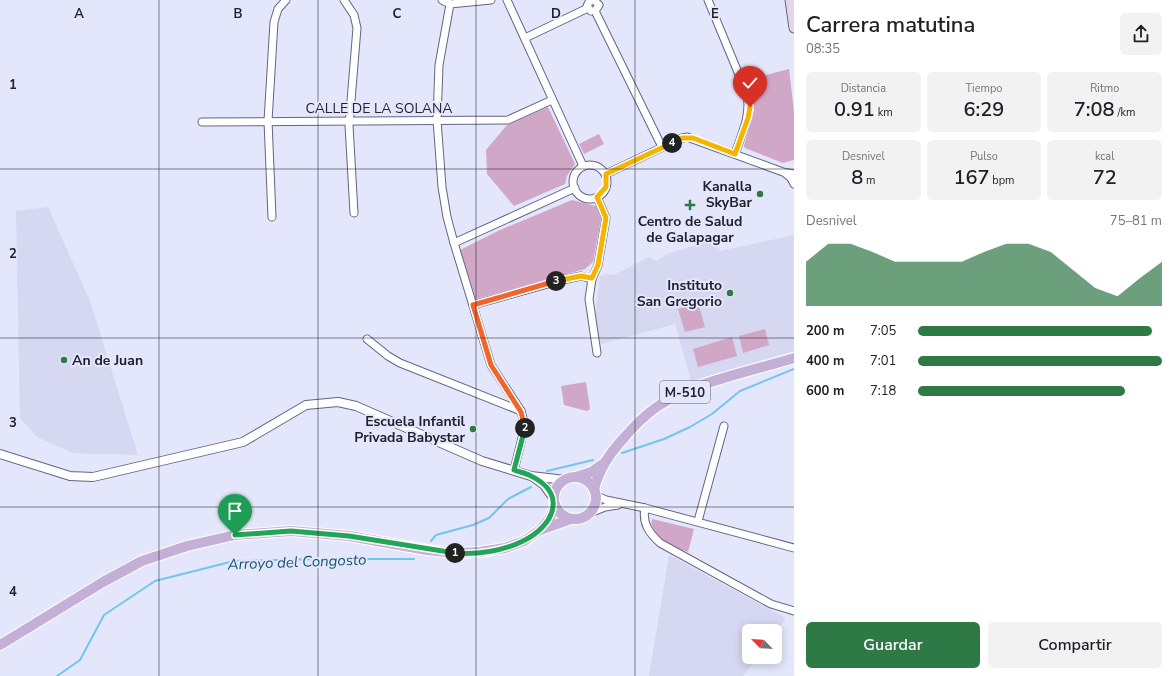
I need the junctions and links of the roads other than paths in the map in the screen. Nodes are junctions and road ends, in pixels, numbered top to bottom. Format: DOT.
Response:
graph roads {
  1 [pos="286,0"];
  2 [pos="344,0"];
  3 [pos="442,0"];
  4 [pos="491,0"];
  5 [pos="507,0"];
  6 [pos="593,0"];
  7 [pos="708,0"];
  8 [pos="790,0"];
  9 [pos="450,4"];
  10 [pos="588,8"];
  11 [pos="595,11"];
  12 [pos="794,28"];
  13 [pos="525,38"];
  14 [pos="552,100"];
  15 [pos="437,120"];
  16 [pos="268,121"];
  17 [pos="349,121"];
  18 [pos="202,122"];
  19 [pos="662,147"];
  20 [pos="735,154"];
  21 [pos="583,166"];
  22 [pos="783,172"];
  23 [pos="606,174"];
  24 [pos="794,174"];
  25 [pos="794,184"];
  26 [pos="575,188"];
  27 [pos="597,197"];
  28 [pos="354,213"];
  29 [pos="272,217"];
  30 [pos="454,243"];
  31 [pos="592,278"];
  32 [pos="473,305"];
  33 [pos="367,339"];
  34 [pos="597,354"];
  35 [pos="792,359"];
  36 [pos="521,412"];
  37 [pos="724,426"];
  38 [pos="0,454"];
  39 [pos="604,463"];
  40 [pos="514,470"];
  41 [pos="531,476"];
  42 [pos="576,478"];
  43 [pos="565,480"];
  44 [pos="594,492"];
  45 [pos="554,502"];
  46 [pos="622,505"];
  47 [pos="645,508"];
  48 [pos="590,513"];
  49 [pos="571,519"];
  50 [pos="698,522"];
  51 [pos="540,530"];
  52 [pos="794,548"];
  53 [pos="794,611"];
  54 [pos="0,645"];
  1 -- 16 [label="street"];
  2 -- 17 [label="street"];
  3 -- 9 [label="street"];
  4 -- 9 [label="street"];
  5 -- 13 [label="street"];
  6 -- 10 [label="street"];
  6 -- 11 [label="street"];
  7 -- 20 [label="street"];
  8 -- 12 [label="main road"];
  9 -- 15 [label="street"];
  10 -- 11 [label="street"];
  10 -- 13 [label="street"];
  11 -- 19 [label="street"];
  13 -- 14 [label="street"];
  14 -- 15 [label="street, CALLE DE LA SOLANA"];
  14 -- 21 [label="street"];
  15 -- 17 [label="street, CALLE DE LA SOLANA"];
  15 -- 30 [label="street"];
  16 -- 17 [label="street, CALLE DE LA SOLANA"];
  16 -- 18 [label="street, CALLE DE LA SOLANA"];
  16 -- 29 [label="street"];
  17 -- 28 [label="street"];
  19 -- 20 [label="street"];
  19 -- 23 [label="street"];
  20 -- 22 [label="street"];
  21 -- 23 [label="street"];
  21 -- 26 [label="street"];
  22 -- 24 [label="street"];
  22 -- 25 [label="street"];
  23 -- 27 [label="street"];
  26 -- 27 [label="street"];
  26 -- 30 [label="street"];
  27 -- 31 [label="street"];
  30 -- 32 [label="street"];
  31 -- 32 [label="street"];
  31 -- 34 [label="street"];
  32 -- 36 [label="street"];
  33 -- 36 [label="street"];
  35 -- 39 [label="main road, M-510"];
  36 -- 40 [label="street"];
  37 -- 50 [label="street"];
  38 -- 40 [label="street"];
  39 -- 42 [label="main road, M-510"];
  39 -- 44 [label="main road, M-510"];
  40 -- 41 [label="street"];
  41 -- 43 [label="street"];
  41 -- 45 [label="street"];
  42 -- 43 [label="main road, M-510"];
  42 -- 44 [label="main road"];
  43 -- 45 [label="main road"];
  44 -- 46 [label="street"];
  44 -- 48 [label="main road, M-510"];
  45 -- 49 [label="main road"];
  45 -- 51 [label="main road"];
  46 -- 47 [label="street"];
  46 -- 48 [label="street"];
  47 -- 50 [label="street"];
  47 -- 53 [label="street"];
  48 -- 49 [label="main road"];
  49 -- 51 [label="main road"];
  50 -- 52 [label="street"];
  51 -- 54 [label="main road"];
}
